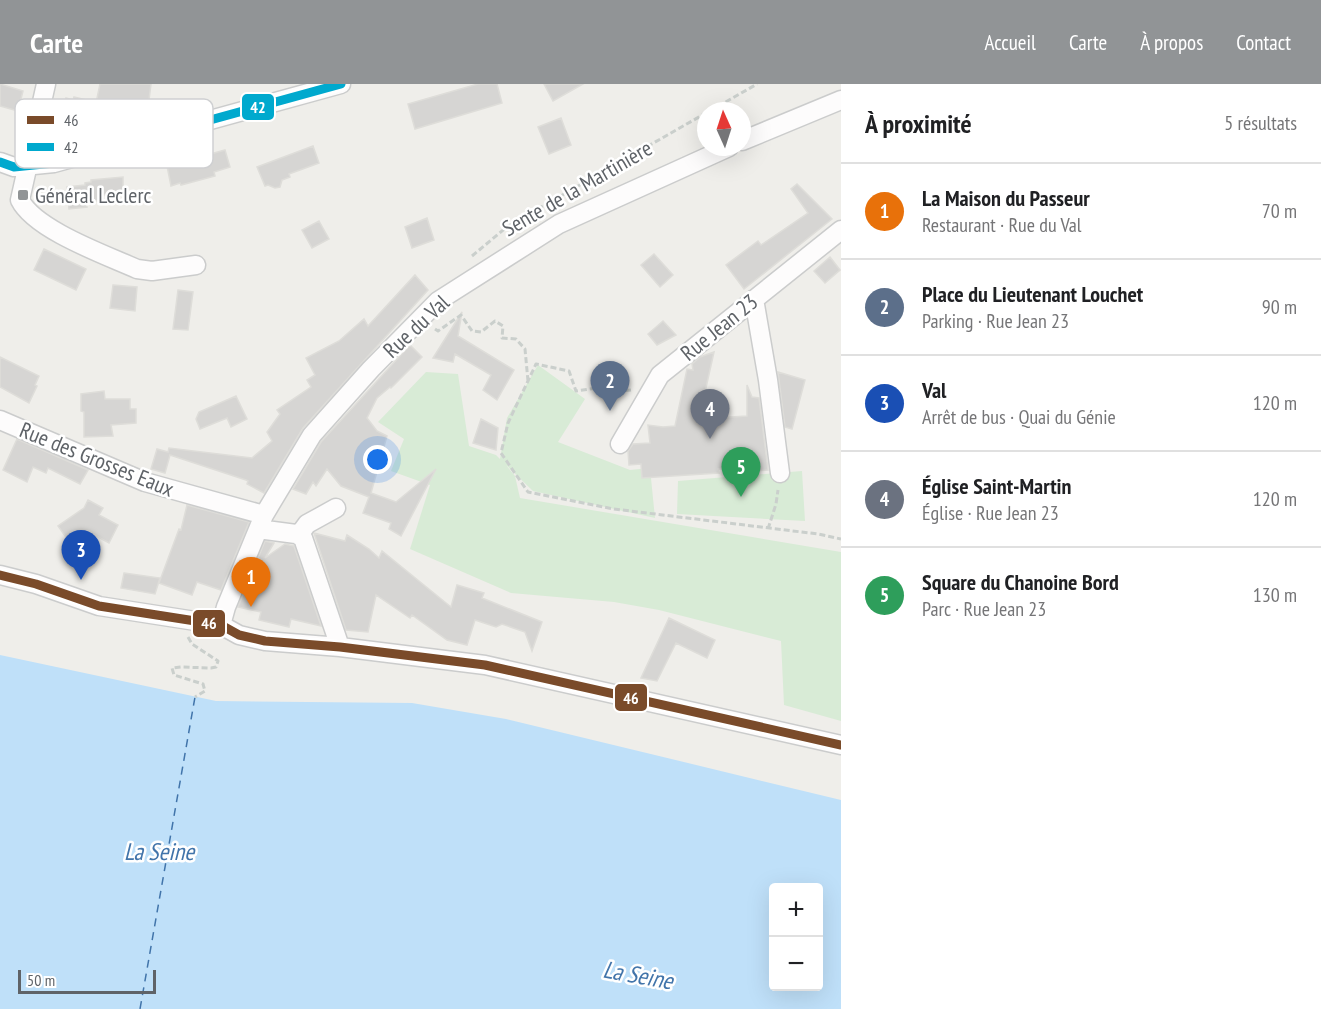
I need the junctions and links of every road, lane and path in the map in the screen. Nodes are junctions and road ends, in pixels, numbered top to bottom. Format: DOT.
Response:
graph roads {
  1 [pos="46,84"];
  2 [pos="341,84"];
  3 [pos="757,84"];
  4 [pos="43,99"];
  5 [pos="841,100"];
  6 [pos="726,102"];
  7 [pos="697,118"];
  8 [pos="213,119"];
  9 [pos="751,137"];
  10 [pos="709,156"];
  11 [pos="0,162"];
  12 [pos="15,167"];
  13 [pos="27,168"];
  14 [pos="841,230"];
  15 [pos="467,260"];
  16 [pos="196,265"];
  17 [pos="754,299"];
  18 [pos="438,331"];
  19 [pos="658,379"];
  20 [pos="528,382"];
  21 [pos="0,420"];
  22 [pos="620,444"];
  23 [pos="780,473"];
  24 [pos="336,508"];
  25 [pos="261,522"];
  26 [pos="768,529"];
  27 [pos="299,535"];
  28 [pos="841,539"];
  29 [pos="0,575"];
  30 [pos="221,626"];
  31 [pos="192,633"];
  32 [pos="340,647"];
  33 [pos="195,697"];
  34 [pos="841,745"];
  1 -- 4 [label="street"];
  2 -- 8 [label="street"];
  3 -- 6 [label="path, Sente de la Martinière"];
  5 -- 9 [label="street"];
  7 -- 15 [label="path, Sente de la Martinière"];
  10 -- 25 [label="street, Rue du Val"];
  11 -- 12 [label="street"];
  13 -- 16 [label="street"];
  14 -- 17 [label="street, Rue Jean 23"];
  17 -- 19 [label="street, Rue Jean 23"];
  17 -- 23 [label="street"];
  18 -- 20 [label="path"];
  19 -- 20 [label="path"];
  19 -- 22 [label="street, Rue Jean 23"];
  20 -- 26 [label="path"];
  21 -- 25 [label="street, Rue des Grosses Eaux"];
  23 -- 26 [label="path"];
  24 -- 27 [label="street"];
  25 -- 27 [label="street, Rue des Grosses Eaux"];
  25 -- 30 [label="street, Rue du Val"];
  26 -- 28 [label="path"];
  27 -- 32 [label="street"];
  29 -- 30 [label="street"];
  30 -- 32 [label="street"];
  31 -- 33 [label="path"];
  32 -- 34 [label="street"];
}
